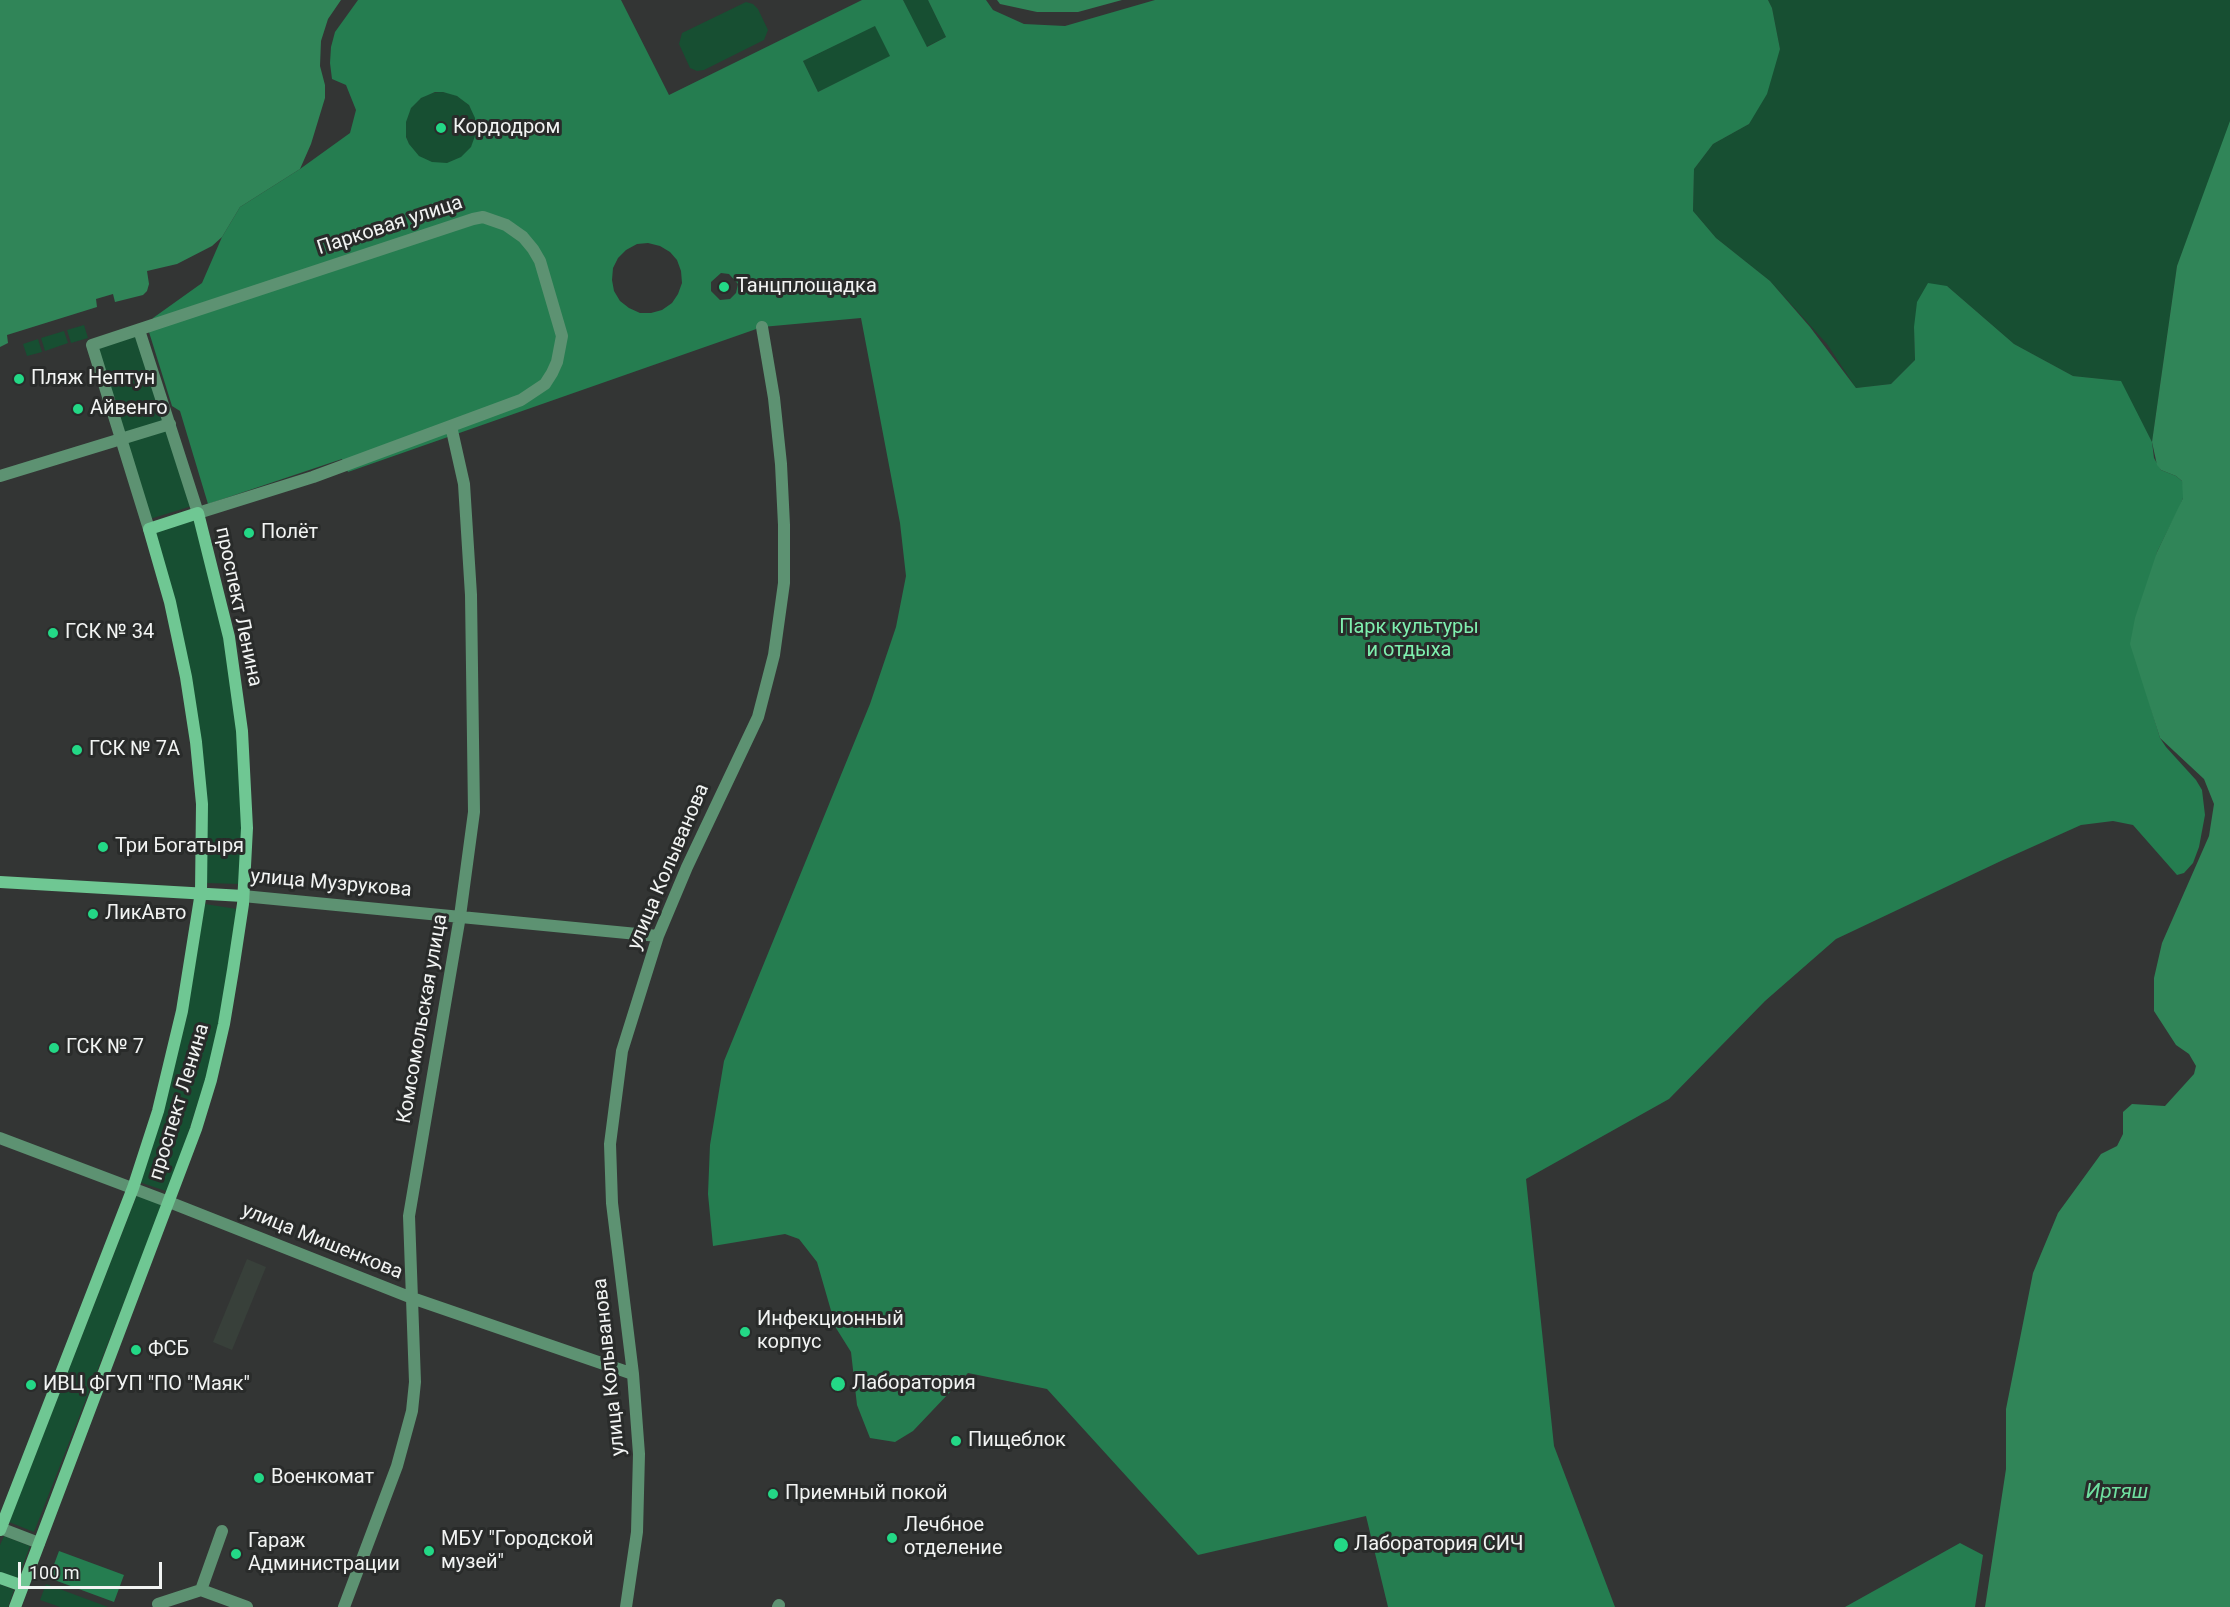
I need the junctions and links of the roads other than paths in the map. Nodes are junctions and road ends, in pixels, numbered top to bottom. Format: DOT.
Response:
graph roads {
  1 [pos="762,327"];
  2 [pos="139,330"];
  3 [pos="170,424"];
  4 [pos="451,426"];
  5 [pos="121,439"];
  6 [pos="0,476"];
  7 [pos="198,513"];
  8 [pos="149,529"];
  9 [pos="0,882"];
  10 [pos="201,892"];
  11 [pos="243,896"];
  12 [pos="460,916"];
  13 [pos="658,936"];
  14 [pos="0,1138"];
  15 [pos="133,1188"];
  16 [pos="169,1202"];
  17 [pos="412,1298"];
  18 [pos="633,1374"];
  19 [pos="0,1529"];
  20 [pos="222,1531"];
  21 [pos="39,1543"];
  22 [pos="0,1578"];
  23 [pos="23,1586"];
  24 [pos="201,1590"];
  25 [pos="158,1605"];
  26 [pos="15,1607"];
  27 [pos="247,1607"];
  28 [pos="344,1607"];
  29 [pos="626,1607"];
  1 -- 13 [label="street, улица Колыванова"];
  2 -- 3 [label="street, проспект Ленина"];
  2 -- 4 [label="street, Парковая улица"];
  2 -- 5 [label="street, проспект Ленина"];
  3 -- 5 [label="street"];
  3 -- 7 [label="street, проспект Ленина"];
  4 -- 7 [label="street, Парковая улица"];
  4 -- 12 [label="street, Комсомольская улица"];
  5 -- 6 [label="street"];
  5 -- 8 [label="street, проспект Ленина"];
  7 -- 8 [label="street, проспект Ленина"];
  7 -- 11 [label="street, проспект Ленина"];
  8 -- 10 [label="street, проспект Ленина"];
  9 -- 10 [label="street, улица Музрукова"];
  10 -- 11 [label="street, улица Музрукова"];
  10 -- 15 [label="street, проспект Ленина"];
  11 -- 12 [label="street, улица Музрукова"];
  11 -- 16 [label="street, проспект Ленина"];
  12 -- 13 [label="street, улица Музрукова"];
  12 -- 17 [label="street, Комсомольская улица"];
  13 -- 18 [label="street, улица Колыванова"];
  14 -- 15 [label="street, улица Мишенкова"];
  15 -- 16 [label="street, улица Мишенкова"];
  15 -- 19 [label="street, проспект Ленина"];
  16 -- 17 [label="street, улица Мишенкова"];
  16 -- 21 [label="street, проспект Ленина"];
  17 -- 18 [label="street, улица Мишенкова"];
  17 -- 28 [label="street, Комсомольская улица"];
  18 -- 29 [label="street, улица Колыванова"];
  19 -- 21 [label="street"];
  20 -- 24 [label="street"];
  21 -- 23 [label="street, проспект Ленина"];
  22 -- 23 [label="street"];
  23 -- 26 [label="street, проспект Ленина"];
  24 -- 25 [label="street"];
  24 -- 27 [label="street"];
}
